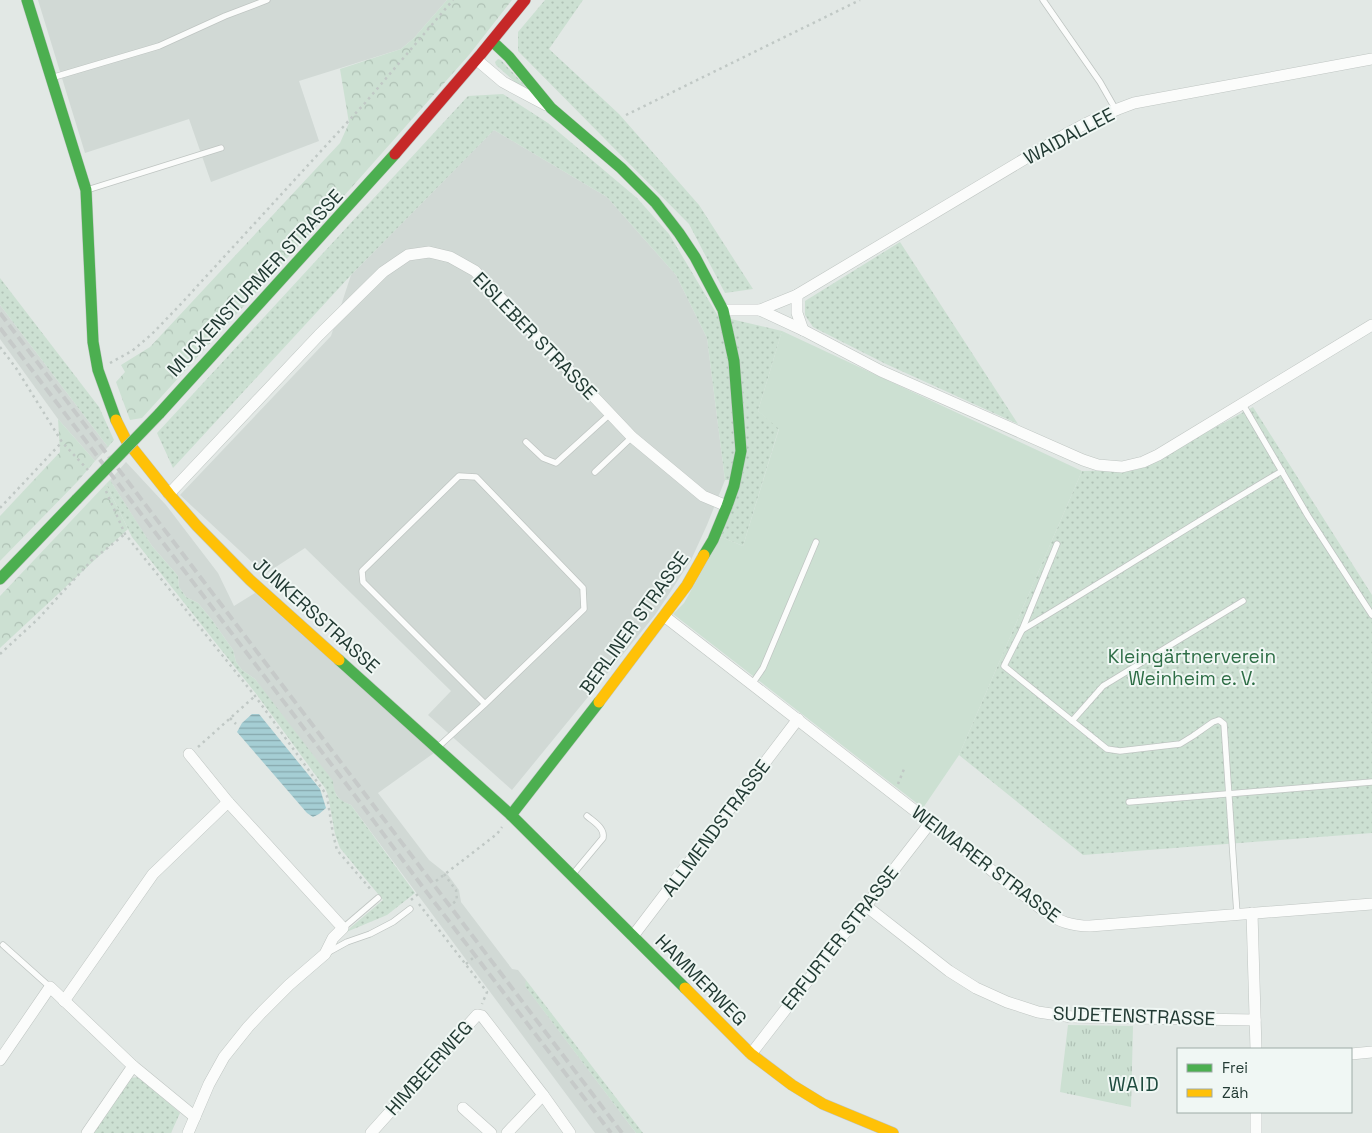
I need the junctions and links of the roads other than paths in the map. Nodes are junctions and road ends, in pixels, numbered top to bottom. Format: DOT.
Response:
graph roads {
  1 [pos="27,0"];
  2 [pos="267,0"];
  3 [pos="525,0"];
  4 [pos="1043,0"];
  5 [pos="492,41"];
  6 [pos="1372,59"];
  7 [pos="477,60"];
  8 [pos="51,78"];
  9 [pos="551,108"];
  10 [pos="1116,110"];
  11 [pos="221,148"];
  12 [pos="86,190"];
  13 [pos="798,295"];
  14 [pos="723,310"];
  15 [pos="760,310"];
  16 [pos="1372,325"];
  17 [pos="803,330"];
  18 [pos="1242,403"];
  19 [pos="610,414"];
  20 [pos="632,437"];
  21 [pos="526,442"];
  22 [pos="1282,471"];
  23 [pos="595,472"];
  24 [pos="169,494"];
  25 [pos="727,506"];
  26 [pos="816,542"];
  27 [pos="1057,544"];
  28 [pos="0,579"];
  29 [pos="1243,600"];
  30 [pos="1372,615"];
  31 [pos="664,616"];
  32 [pos="1022,630"];
  33 [pos="752,684"];
  34 [pos="485,704"];
  35 [pos="798,719"];
  36 [pos="1072,721"];
  37 [pos="437,748"];
  38 [pos="189,754"];
  39 [pos="1372,782"];
  40 [pos="1229,793"];
  41 [pos="228,802"];
  42 [pos="1129,802"];
  43 [pos="511,815"];
  44 [pos="587,816"];
  45 [pos="930,822"];
  46 [pos="572,876"];
  47 [pos="378,898"];
  48 [pos="1372,904"];
  49 [pos="866,906"];
  50 [pos="410,909"];
  51 [pos="1252,913"];
  52 [pos="1237,914"];
  53 [pos="343,928"];
  54 [pos="633,936"];
  55 [pos="3,945"];
  56 [pos="325,954"];
  57 [pos="50,987"];
  58 [pos="64,1001"];
  59 [pos="1255,1020"];
  60 [pos="1256,1048"];
  61 [pos="1372,1052"];
  62 [pos="751,1054"];
  63 [pos="1352,1054"];
  64 [pos="0,1060"];
  65 [pos="132,1066"];
  66 [pos="543,1095"];
  67 [pos="463,1108"];
  68 [pos="1256,1113"];
  69 [pos="195,1117"];
  70 [pos="87,1133"];
  71 [pos="188,1133"];
  72 [pos="371,1133"];
  73 [pos="492,1133"];
  74 [pos="507,1133"];
  75 [pos="570,1133"];
  76 [pos="893,1133"];
  77 [pos="1256,1133"];
  1 -- 8 [label="street, JUNKERSSTRASSE"];
  2 -- 8 [label="lane"];
  3 -- 5 [label="street, MUCKENSTURMER STRASSE"];
  4 -- 10 [label="lane"];
  5 -- 7 [label="street, MUCKENSTURMER STRASSE"];
  5 -- 9 [label="street, BERLINER STRASSE"];
  6 -- 10 [label="street, WAIDALLEE"];
  7 -- 9 [label="street, BERLINER STRASSE"];
  7 -- 28 [label="street, MUCKENSTURMER STRASSE, bridge"];
  8 -- 12 [label="street, JUNKERSSTRASSE"];
  9 -- 14 [label="street, BERLINER STRASSE"];
  10 -- 13 [label="street, WAIDALLEE"];
  11 -- 12 [label="lane"];
  12 -- 24 [label="street, JUNKERSSTRASSE"];
  13 -- 15 [label="street, WAIDALLEE"];
  13 -- 17 [label="street"];
  14 -- 15 [label="street, WAIDALLEE"];
  14 -- 25 [label="street, BERLINER STRASSE"];
  15 -- 17 [label="street"];
  16 -- 18 [label="street"];
  17 -- 18 [label="street"];
  18 -- 22 [label="lane"];
  19 -- 20 [label="street, EISLEBER STRASSE"];
  19 -- 21 [label="lane"];
  19 -- 24 [label="street, EISLEBER STRASSE"];
  20 -- 23 [label="lane"];
  20 -- 25 [label="street, EISLEBER STRASSE"];
  22 -- 30 [label="lane"];
  22 -- 32 [label="lane"];
  24 -- 37 [label="street, JUNKERSSTRASSE"];
  25 -- 31 [label="street, BERLINER STRASSE"];
  26 -- 33 [label="lane"];
  27 -- 32 [label="lane"];
  29 -- 36 [label="lane"];
  31 -- 33 [label="street, WEIMARER STRASSE"];
  31 -- 43 [label="street, BERLINER STRASSE"];
  32 -- 36 [label="lane"];
  33 -- 35 [label="street, WEIMARER STRASSE"];
  34 -- 34 [label="lane"];
  34 -- 37 [label="lane"];
  35 -- 45 [label="street, WEIMARER STRASSE"];
  35 -- 54 [label="street, ALLMENDSTRASSE"];
  36 -- 40 [label="lane"];
  37 -- 43 [label="street, JUNKERSSTRASSE"];
  38 -- 41 [label="street"];
  39 -- 40 [label="lane"];
  40 -- 42 [label="lane"];
  40 -- 52 [label="lane"];
  41 -- 53 [label="street"];
  41 -- 58 [label="street"];
  43 -- 46 [label="street, HAMMERWEG"];
  44 -- 46 [label="lane"];
  45 -- 49 [label="street, ERFURTER STRASSE"];
  45 -- 52 [label="street, WEIMARER STRASSE"];
  46 -- 54 [label="street, HAMMERWEG"];
  47 -- 53 [label="lane"];
  48 -- 51 [label="street, WEIMARER STRASSE"];
  49 -- 59 [label="street, SUDETENSTRASSE"];
  49 -- 62 [label="street, ERFURTER STRASSE"];
  50 -- 56 [label="lane"];
  51 -- 52 [label="street, WEIMARER STRASSE"];
  51 -- 59 [label="street"];
  53 -- 56 [label="street"];
  54 -- 62 [label="street, HAMMERWEG"];
  55 -- 57 [label="lane"];
  56 -- 69 [label="street"];
  57 -- 58 [label="street"];
  57 -- 64 [label="street"];
  58 -- 65 [label="street"];
  59 -- 60 [label="street"];
  61 -- 63 [label="street"];
  62 -- 76 [label="street, HAMMERWEG"];
  65 -- 69 [label="street"];
  65 -- 70 [label="street"];
  66 -- 72 [label="street, HIMBEERWEG"];
  66 -- 74 [label="street"];
  66 -- 75 [label="street, HIMBEERWEG"];
  67 -- 73 [label="street"];
  68 -- 77 [label="street"];
  69 -- 71 [label="street"];
}
